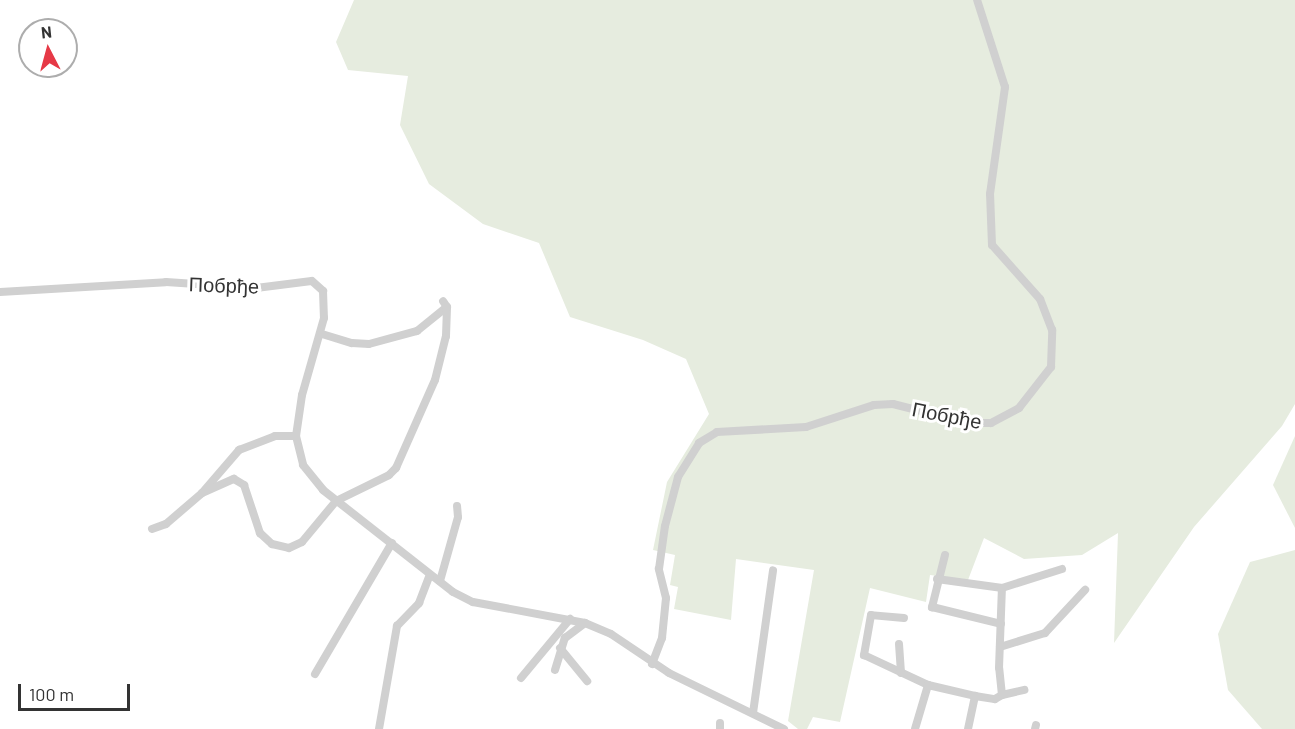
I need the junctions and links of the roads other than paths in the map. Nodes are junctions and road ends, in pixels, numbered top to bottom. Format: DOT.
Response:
graph roads {
  1 [pos="977,0"];
  2 [pos="0,292"];
  3 [pos="322,334"];
  4 [pos="296,436"];
  5 [pos="202,493"];
  6 [pos="336,501"];
  7 [pos="457,506"];
  8 [pos="152,529"];
  9 [pos="392,543"];
  10 [pos="945,555"];
  11 [pos="1062,569"];
  12 [pos="773,570"];
  13 [pos="430,575"];
  14 [pos="937,579"];
  15 [pos="440,581"];
  16 [pos="1002,588"];
  17 [pos="1085,590"];
  18 [pos="904,618"];
  19 [pos="570,619"];
  20 [pos="585,623"];
  21 [pos="1001,624"];
  22 [pos="899,644"];
  23 [pos="1000,647"];
  24 [pos="560,648"];
  25 [pos="652,664"];
  26 [pos="555,670"];
  27 [pos="901,673"];
  28 [pos="315,674"];
  29 [pos="521,678"];
  30 [pos="587,681"];
  31 [pos="928,685"];
  32 [pos="1024,690"];
  33 [pos="1002,695"];
  34 [pos="975,696"];
  35 [pos="753,713"];
  36 [pos="379,729"];
  37 [pos="784,729"];
  38 [pos="915,729"];
  39 [pos="968,729"];
  1 -- 25 [label="street, Побрђе"];
  2 -- 3 [label="street, Побрђе"];
  3 -- 4 [label="street, Побрђе"];
  3 -- 6 [label="street"];
  4 -- 5 [label="street"];
  4 -- 6 [label="street, Побрђе"];
  5 -- 6 [label="street"];
  5 -- 8 [label="street"];
  6 -- 9 [label="street, Побрђе"];
  7 -- 15 [label="street"];
  9 -- 13 [label="street, Побрђе"];
  9 -- 28 [label="street"];
  10 -- 14 [label="street"];
  11 -- 16 [label="street"];
  12 -- 35 [label="street"];
  13 -- 15 [label="street, Побрђе"];
  13 -- 36 [label="street"];
  14 -- 16 [label="street"];
  14 -- 21 [label="street"];
  15 -- 19 [label="street, Побрђе"];
  16 -- 21 [label="street"];
  17 -- 23 [label="street"];
  18 -- 27 [label="street"];
  19 -- 20 [label="street, Побрђе"];
  19 -- 29 [label="street"];
  20 -- 24 [label="street"];
  20 -- 25 [label="street, Побрђе"];
  21 -- 23 [label="street"];
  22 -- 27 [label="street"];
  23 -- 33 [label="street"];
  24 -- 26 [label="street"];
  24 -- 30 [label="street"];
  25 -- 35 [label="street, Побрђе"];
  27 -- 31 [label="street"];
  31 -- 34 [label="street"];
  31 -- 38 [label="street"];
  32 -- 33 [label="street"];
  33 -- 34 [label="street"];
  34 -- 39 [label="street"];
  35 -- 37 [label="street, Побрђе"];
}
